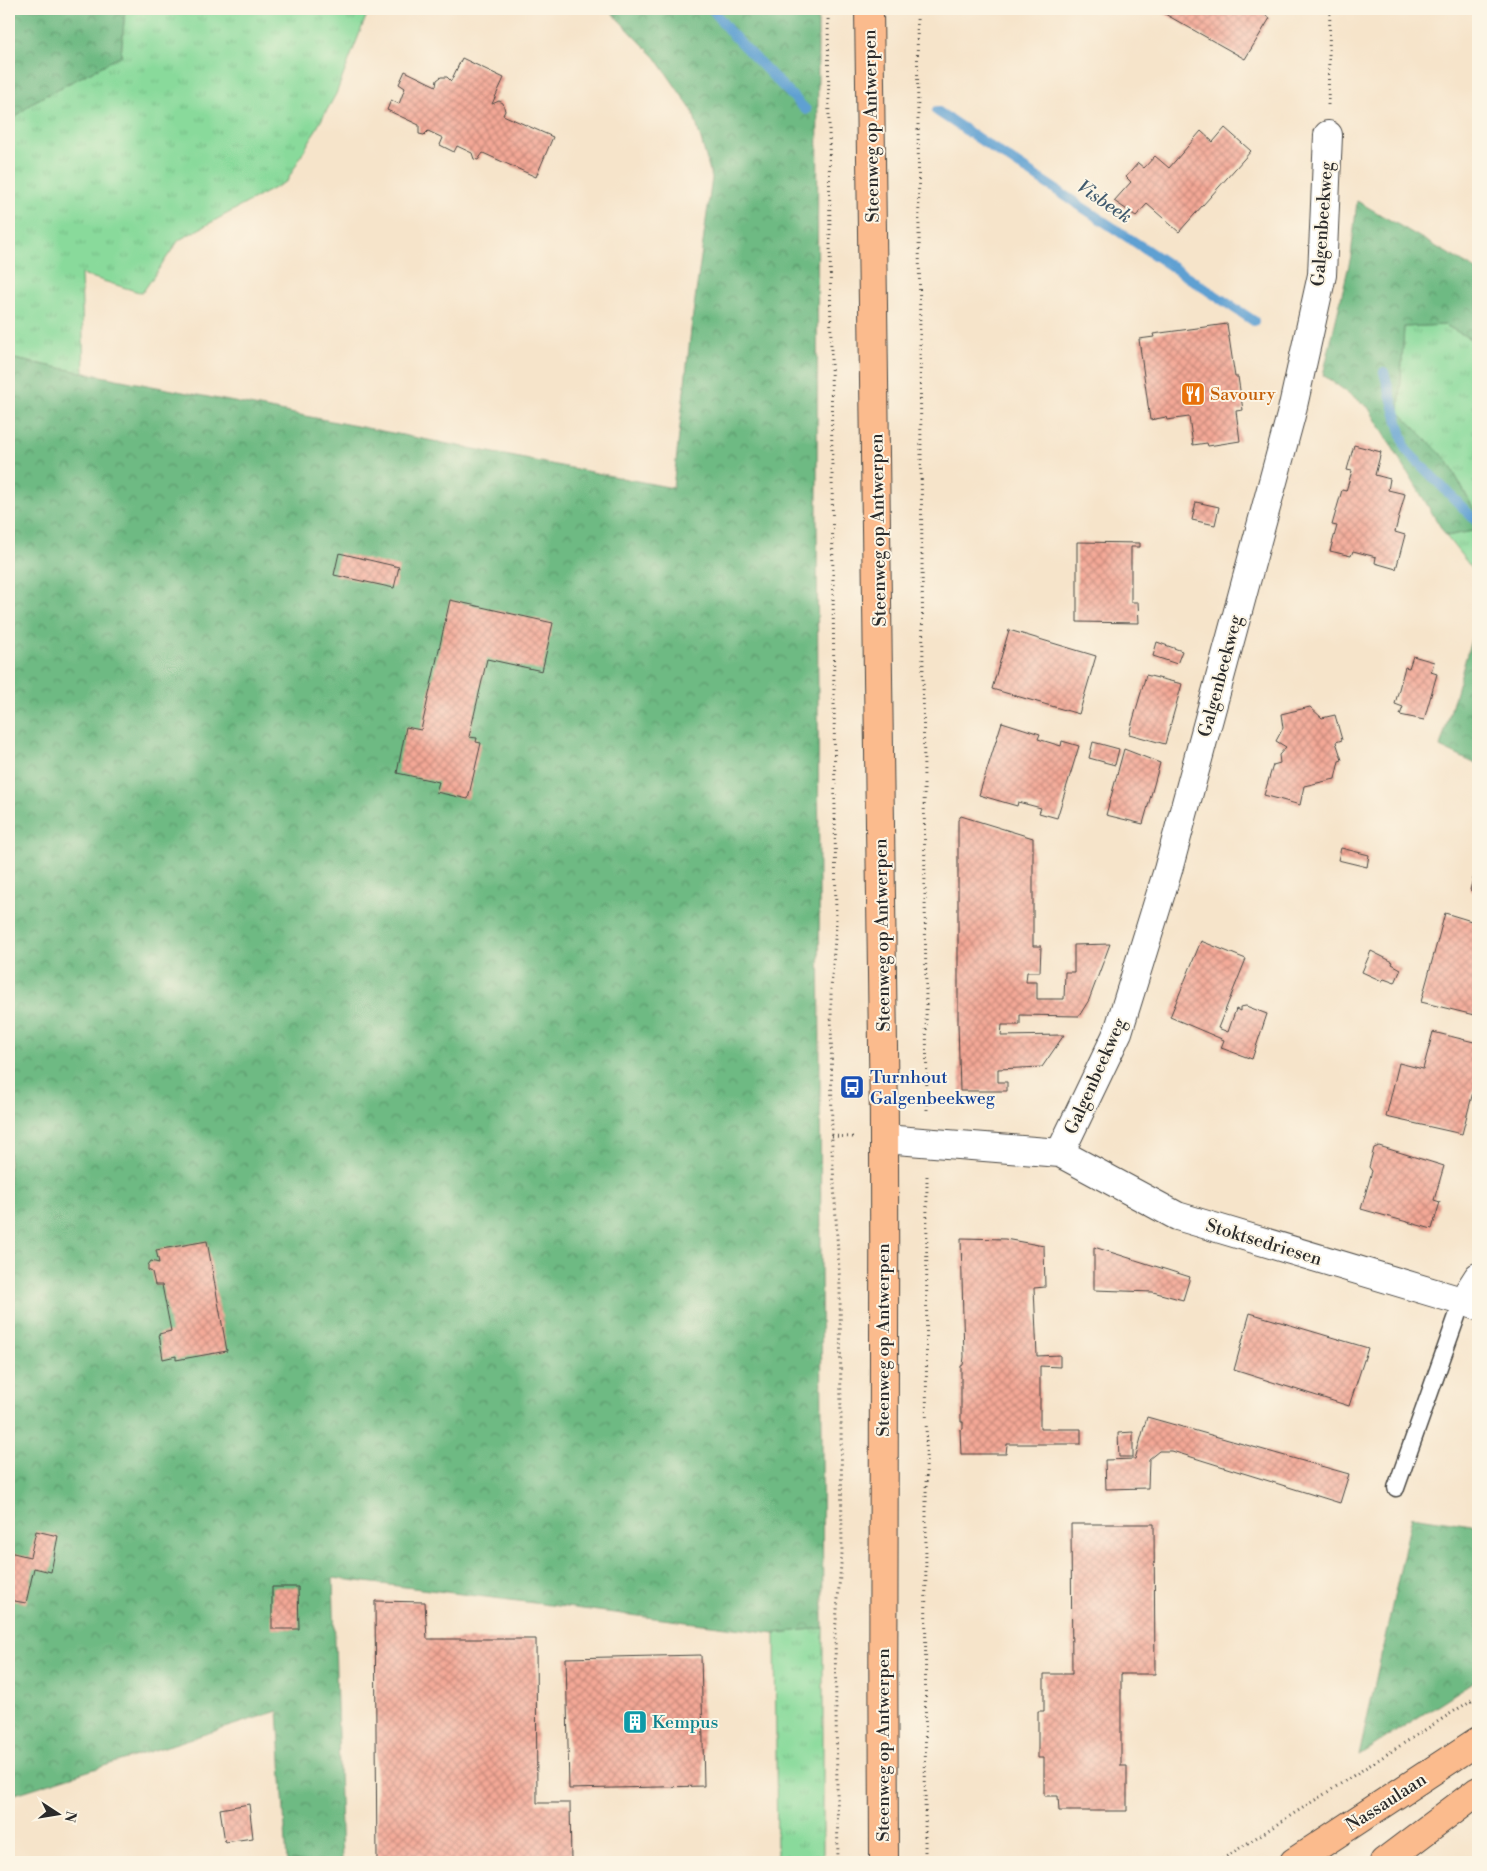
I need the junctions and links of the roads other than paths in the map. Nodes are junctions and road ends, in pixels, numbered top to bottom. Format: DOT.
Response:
graph roads {
  1 [pos="869,9"];
  2 [pos="1328,136"];
  3 [pos="884,1139"];
  4 [pos="1060,1153"];
  5 [pos="1478,1277"];
  6 [pos="1470,1304"];
  7 [pos="1396,1488"];
  8 [pos="1478,1741"];
  9 [pos="1478,1791"];
  10 [pos="884,1862"];
  11 [pos="1294,1862"];
  12 [pos="1384,1862"];
  1 -- 3 [label="main road, Steenweg op Antwerpen"];
  2 -- 4 [label="street, Galgenbeekweg"];
  3 -- 4 [label="street, Galgenbeekweg"];
  3 -- 10 [label="main road, Steenweg op Antwerpen"];
  4 -- 6 [label="street, Stoktsedriesen"];
  5 -- 6 [label="street"];
  6 -- 7 [label="lane"];
  8 -- 11 [label="main road, Nassaulaan"];
  9 -- 12 [label="main road"];
}
